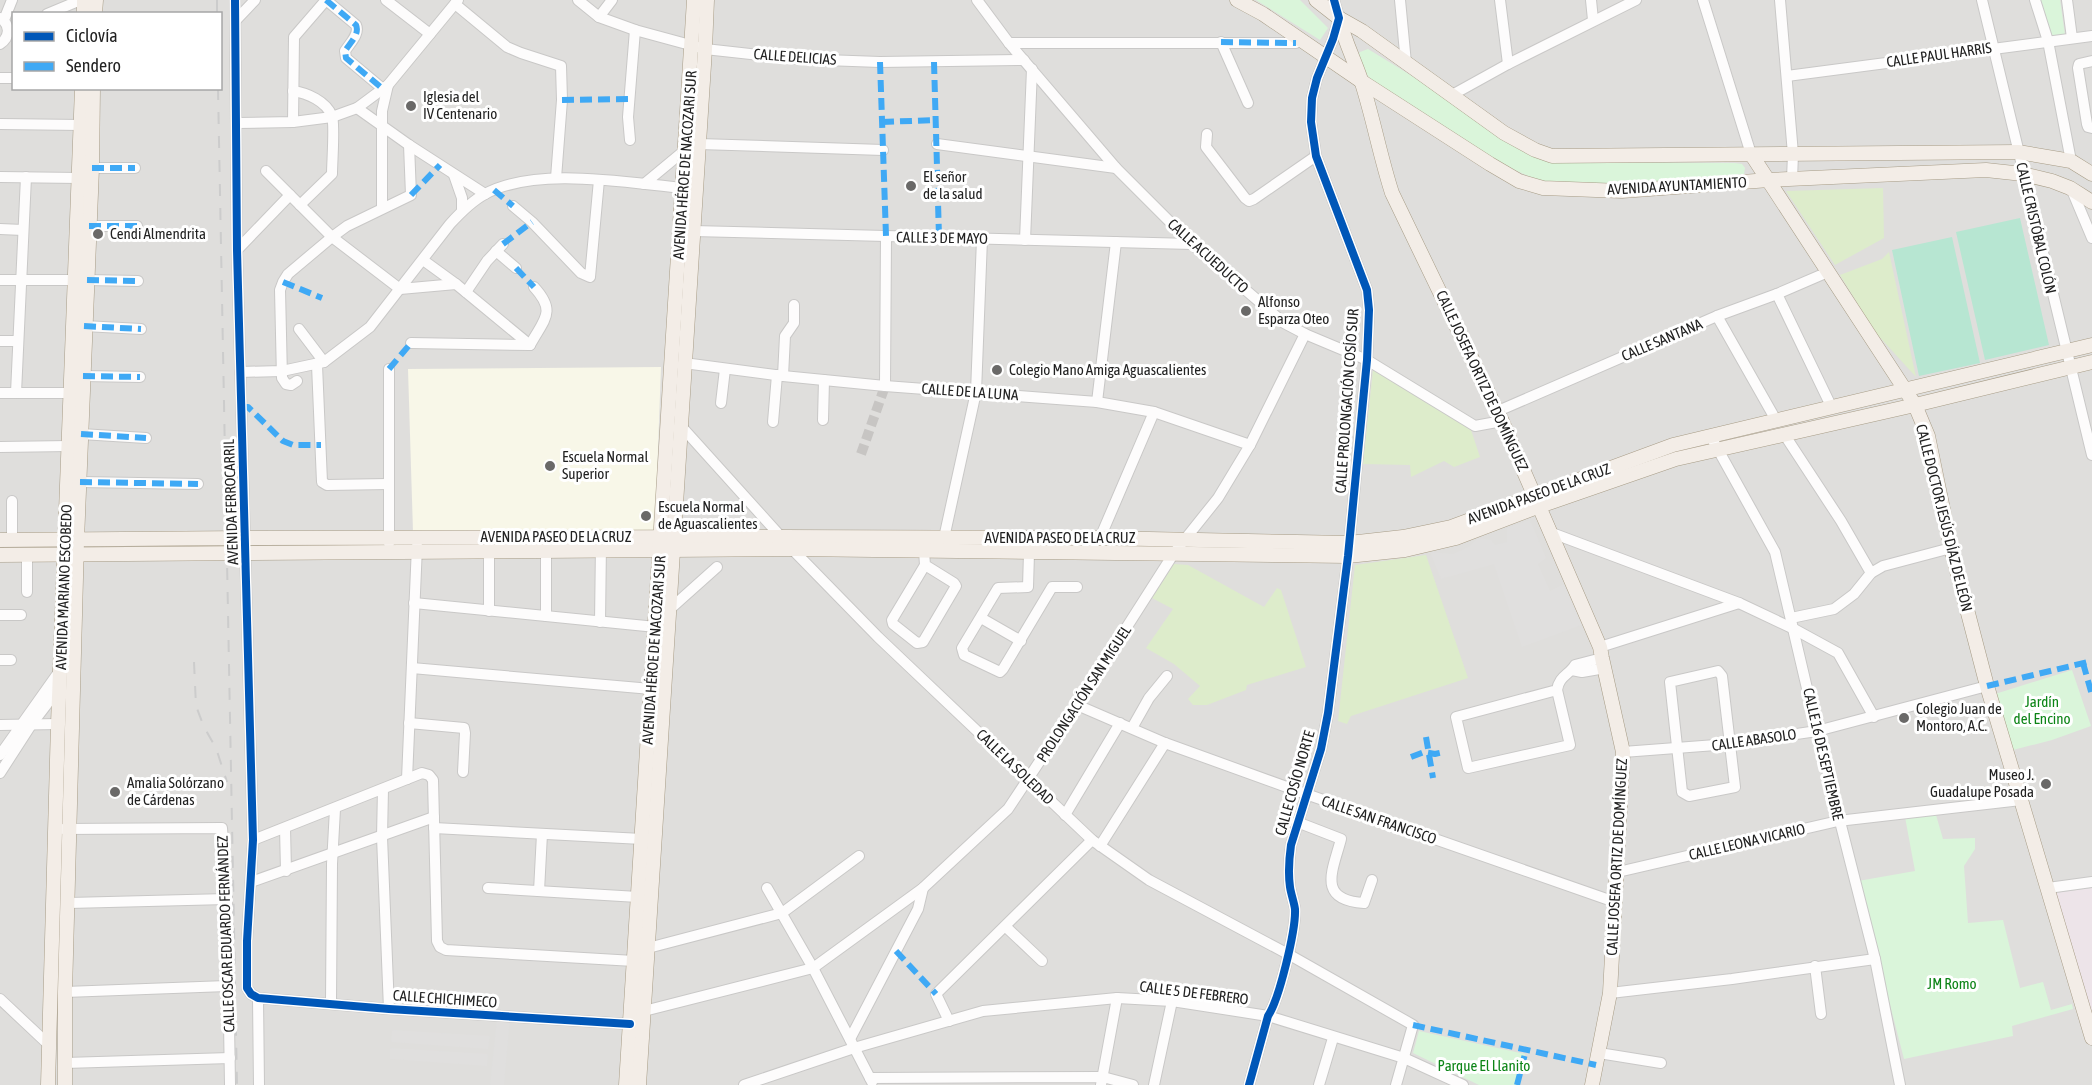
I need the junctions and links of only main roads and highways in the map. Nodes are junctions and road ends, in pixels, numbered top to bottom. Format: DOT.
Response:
graph roads {
  1 [pos="694,0"];
  2 [pos="706,0"];
  3 [pos="1237,0"];
  4 [pos="1316,0"];
  5 [pos="1339,18"];
  6 [pos="699,48"];
  7 [pos="1361,81"];
  8 [pos="82,90"];
  9 [pos="93,90"];
  10 [pos="85,134"];
  11 [pos="1752,154"];
  12 [pos="2092,174"];
  13 [pos="1769,180"];
  14 [pos="2092,202"];
  15 [pos="81,280"];
  16 [pos="2087,347"];
  17 [pos="2089,362"];
  18 [pos="1905,390"];
  19 [pos="1915,405"];
  20 [pos="1537,501"];
  21 [pos="6,540"];
  22 [pos="72,540"];
  23 [pos="546,544"];
  24 [pos="667,544"];
  25 [pos="1349,549"];
  26 [pos="0,555"];
  27 [pos="71,555"];
  28 [pos="66,952"];
  29 [pos="2092,1038"];
  30 [pos="48,1085"];
  31 [pos="57,1085"];
  32 [pos="65,1085"];
  33 [pos="626,1085"];
  34 [pos="639,1085"];
  35 [pos="1592,1085"];
  1 -- 6 [label="main road, AVENIDA HÉROE DE NACOZARI SUR"];
  2 -- 6 [label="main road, AVENIDA HÉROE DE NACOZARI SUR"];
  3 -- 7 [label="main road, AVENIDA AYUNTAMIENTO"];
  4 -- 5 [label="main road, AVENIDA AYUNTAMIENTO"];
  5 -- 7 [label="main road, CALLE JOSEFA ORTIZ DE DOMÍNGUEZ"];
  5 -- 11 [label="main road, AVENIDA AYUNTAMIENTO"];
  6 -- 24 [label="main road, AVENIDA HÉROE DE NACOZARI SUR"];
  6 -- 24 [label="main road, AVENIDA HÉROE DE NACOZARI SUR"];
  7 -- 13 [label="main road, AVENIDA AYUNTAMIENTO"];
  7 -- 20 [label="main road, CALLE JOSEFA ORTIZ DE DOMÍNGUEZ"];
  8 -- 10 [label="main road, AVENIDA MARIANO ESCOBEDO"];
  9 -- 10 [label="main road, AVENIDA MARIANO ESCOBEDO"];
  10 -- 15 [label="main road, AVENIDA MARIANO ESCOBEDO"];
  10 -- 15 [label="main road, AVENIDA MARIANO ESCOBEDO"];
  11 -- 12 [label="main road, AVENIDA AYUNTAMIENTO"];
  11 -- 13 [label="main road, CALLE DOCTOR JESÚS DÍAZ DE LEÓN"];
  13 -- 14 [label="main road, AVENIDA AYUNTAMIENTO"];
  13 -- 18 [label="main road, CALLE DOCTOR JESÚS DÍAZ DE LEÓN"];
  15 -- 22 [label="main road, AVENIDA MARIANO ESCOBEDO"];
  15 -- 22 [label="main road, AVENIDA MARIANO ESCOBEDO"];
  16 -- 18 [label="main road, AVENIDA PASEO DE LA CRUZ"];
  17 -- 19 [label="main road, AVENIDA PASEO DE LA CRUZ"];
  18 -- 19 [label="main road, CALLE DOCTOR JESÚS DÍAZ DE LEÓN"];
  18 -- 20 [label="main road, AVENIDA PASEO DE LA CRUZ"];
  19 -- 20 [label="main road, AVENIDA PASEO DE LA CRUZ"];
  19 -- 29 [label="main road, CALLE DOCTOR JESÚS DÍAZ DE LEÓN"];
  20 -- 25 [label="main road, AVENIDA PASEO DE LA CRUZ"];
  20 -- 35 [label="main road, CALLE JOSEFA ORTIZ DE DOMÍNGUEZ"];
  21 -- 22 [label="main road, AVENIDA PASEO DE LA CRUZ"];
  22 -- 23 [label="main road, AVENIDA PASEO DE LA CRUZ"];
  22 -- 27 [label="main road, AVENIDA MARIANO ESCOBEDO"];
  23 -- 24 [label="main road, AVENIDA PASEO DE LA CRUZ"];
  23 -- 27 [label="main road, AVENIDA PASEO DE LA CRUZ"];
  24 -- 25 [label="main road, AVENIDA PASEO DE LA CRUZ"];
  24 -- 25 [label="main road, AVENIDA PASEO DE LA CRUZ"];
  24 -- 33 [label="main road, AVENIDA HÉROE DE NACOZARI SUR"];
  24 -- 34 [label="main road, AVENIDA HÉROE DE NACOZARI SUR"];
  26 -- 27 [label="main road, AVENIDA PASEO DE LA CRUZ"];
  27 -- 28 [label="main road, AVENIDA MARIANO ESCOBEDO"];
  27 -- 30 [label="main road, AVENIDA MARIANO ESCOBEDO"];
  28 -- 31 [label="main road"];
  28 -- 32 [label="main road, AVENIDA MARIANO ESCOBEDO"];
}
